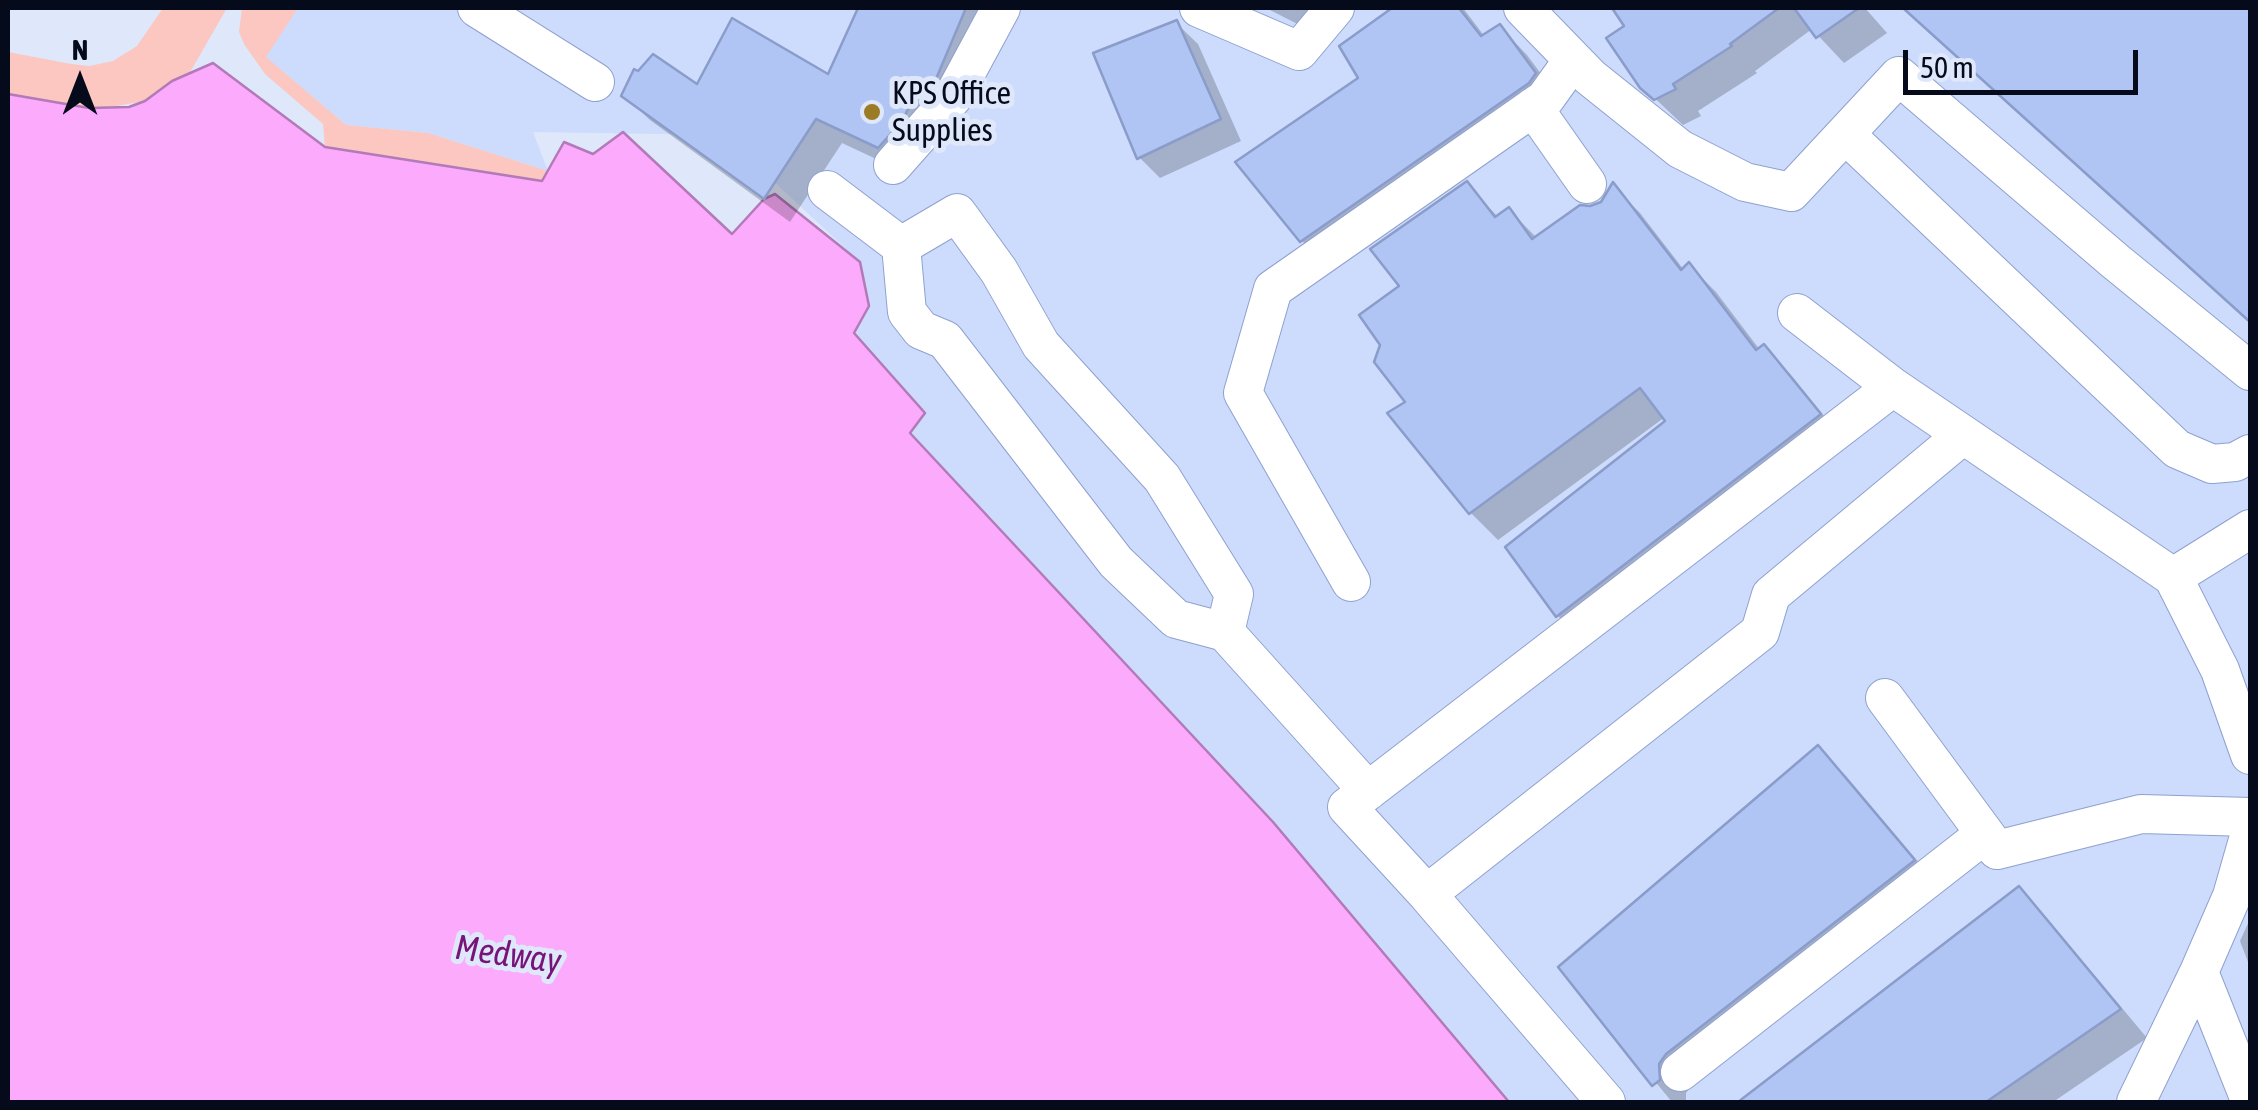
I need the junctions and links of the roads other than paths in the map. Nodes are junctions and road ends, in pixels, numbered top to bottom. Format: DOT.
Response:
graph roads {
  1 [pos="476,8"];
  2 [pos="1000,8"];
  3 [pos="1198,8"];
  4 [pos="1335,8"];
  5 [pos="1522,8"];
  6 [pos="1581,69"];
  7 [pos="595,82"];
  8 [pos="1533,107"];
  9 [pos="1845,134"];
  10 [pos="893,165"];
  11 [pos="1587,184"];
  12 [pos="827,190"];
  13 [pos="900,246"];
  14 [pos="1796,313"];
  15 [pos="2250,371"];
  16 [pos="1894,388"];
  17 [pos="1964,435"];
  18 [pos="2250,454"];
  19 [pos="2250,529"];
  20 [pos="2172,578"];
  21 [pos="1351,582"];
  22 [pos="1225,632"];
  23 [pos="1884,698"];
  24 [pos="2250,756"];
  25 [pos="1368,791"];
  26 [pos="2250,817"];
  27 [pos="2250,833"];
  28 [pos="1985,834"];
  29 [pos="1427,894"];
  30 [pos="2199,972"];
  31 [pos="1680,1072"];
  32 [pos="2250,1100"];
  33 [pos="1606,1102"];
  34 [pos="2136,1102"];
  1 -- 7 [label="street"];
  2 -- 10 [label="street"];
  3 -- 4 [label="street"];
  5 -- 6 [label="street"];
  6 -- 8 [label="street"];
  6 -- 9 [label="street"];
  8 -- 11 [label="street"];
  8 -- 21 [label="street"];
  9 -- 15 [label="street"];
  9 -- 18 [label="street"];
  12 -- 13 [label="street"];
  13 -- 22 [label="street"];
  13 -- 22 [label="street"];
  14 -- 16 [label="street"];
  16 -- 17 [label="street"];
  16 -- 25 [label="street"];
  17 -- 20 [label="street"];
  17 -- 29 [label="street"];
  19 -- 20 [label="street"];
  20 -- 24 [label="street"];
  22 -- 25 [label="street"];
  23 -- 28 [label="street"];
  25 -- 29 [label="street"];
  26 -- 28 [label="street"];
  27 -- 30 [label="street"];
  28 -- 31 [label="street"];
  29 -- 33 [label="street"];
  30 -- 32 [label="street"];
  30 -- 34 [label="street"];
}
